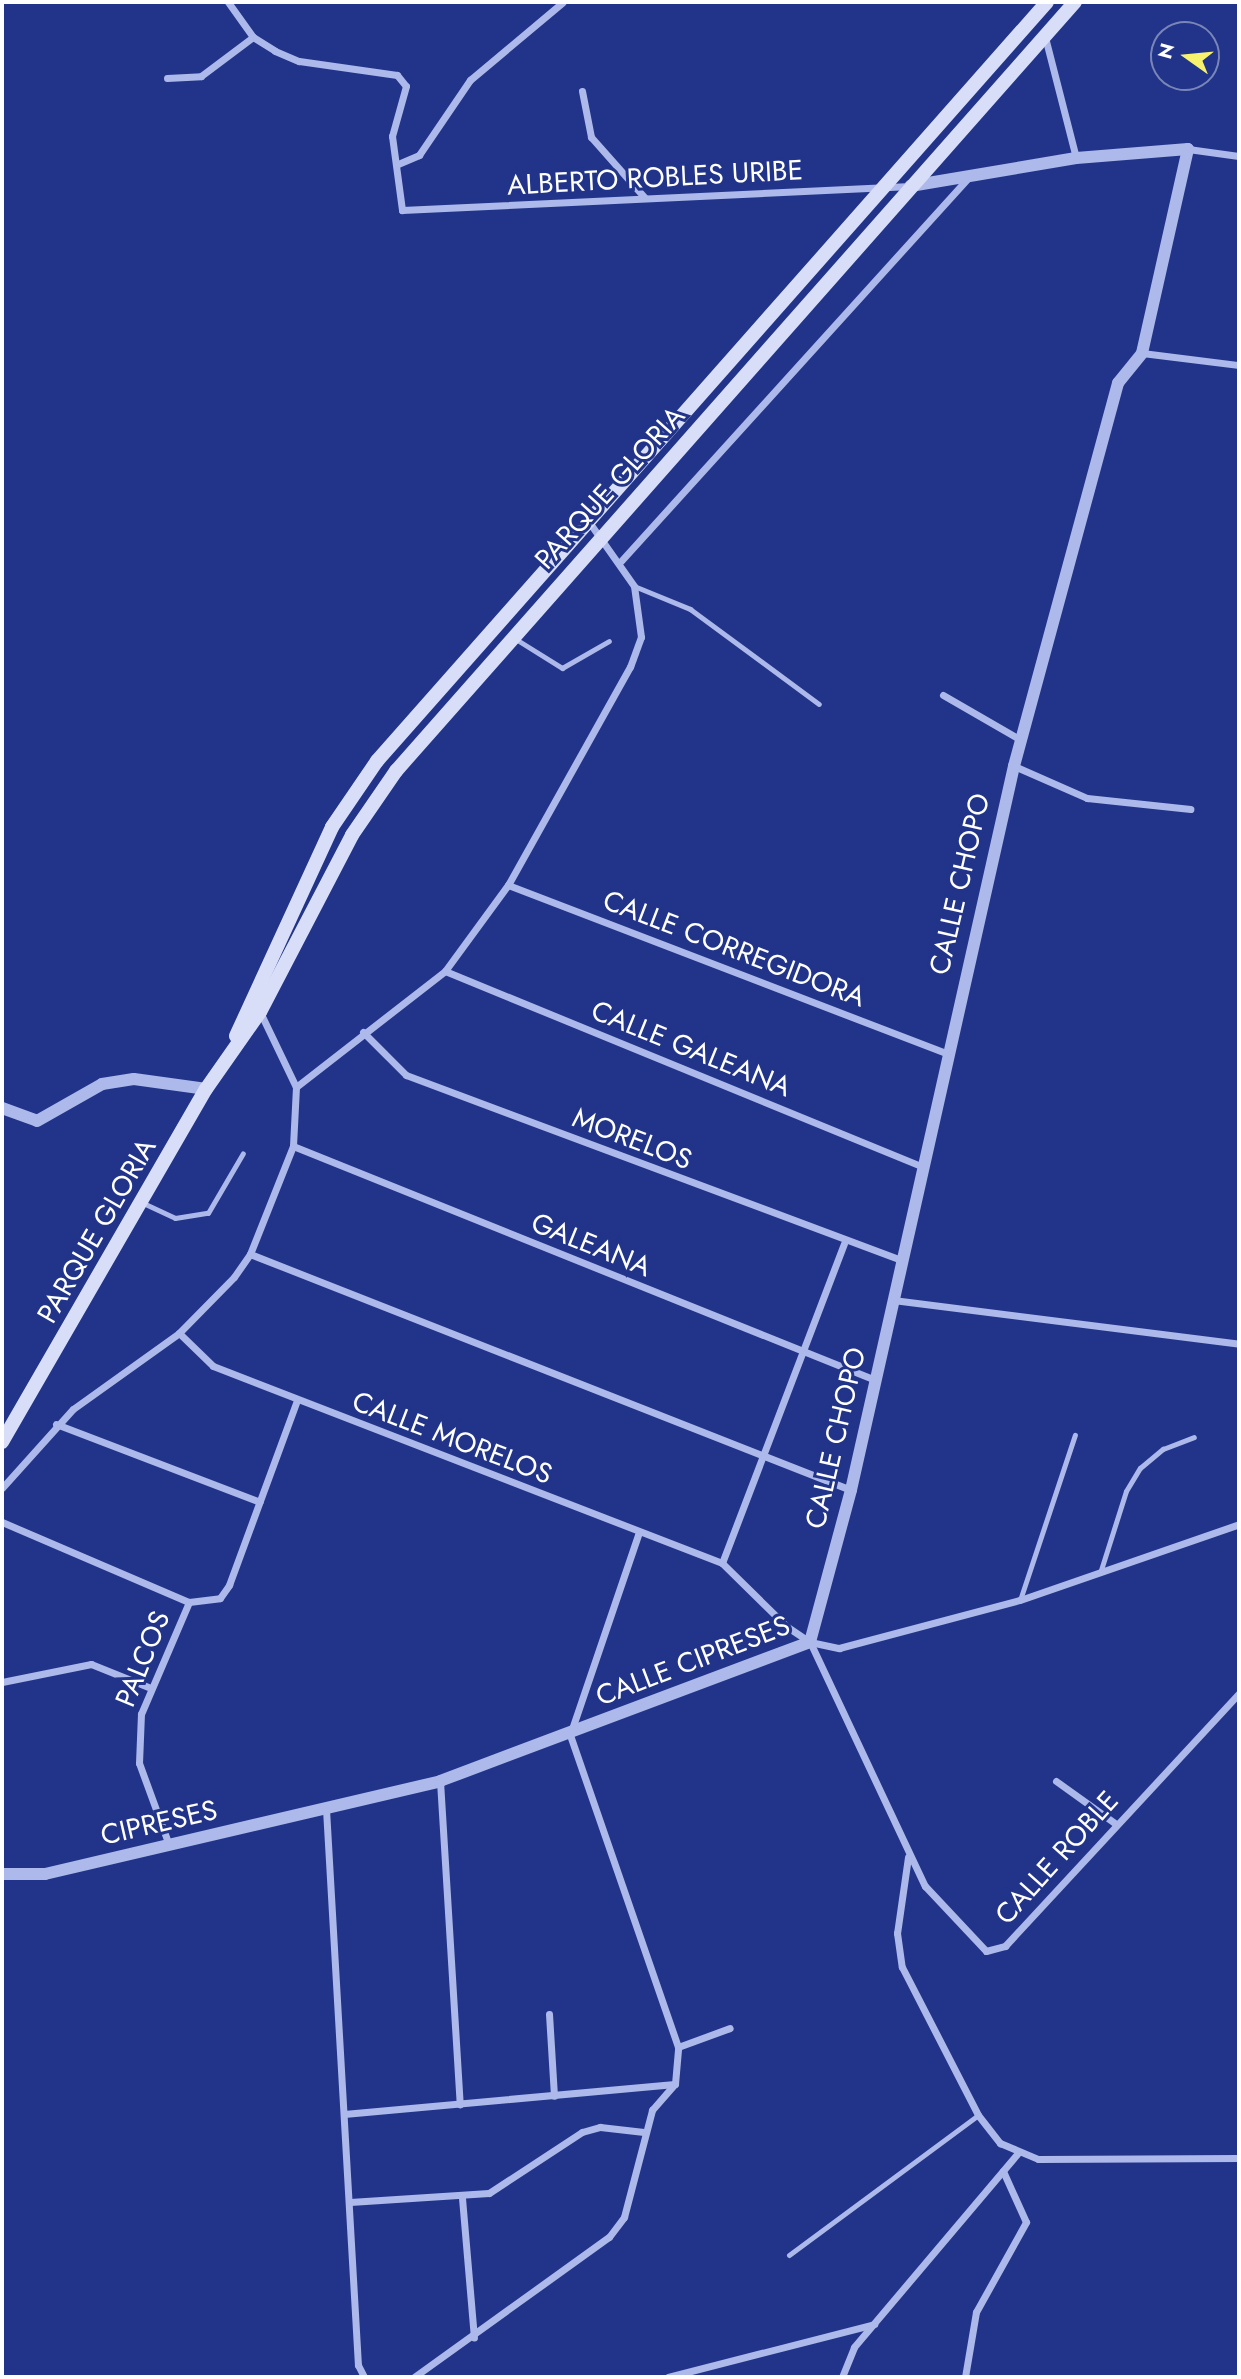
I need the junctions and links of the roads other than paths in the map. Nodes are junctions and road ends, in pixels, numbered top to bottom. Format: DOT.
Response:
graph roads {
  1 [pos="228,2"];
  2 [pos="563,2"];
  3 [pos="1047,2"];
  4 [pos="1075,2"];
  5 [pos="1045,36"];
  6 [pos="253,37"];
  7 [pos="167,78"];
  8 [pos="582,91"];
  9 [pos="1188,149"];
  10 [pos="1239,156"];
  11 [pos="1076,158"];
  12 [pos="398,164"];
  13 [pos="972,174"];
  14 [pos="909,186"];
  15 [pos="881,189"];
  16 [pos="645,198"];
  17 [pos="1142,353"];
  18 [pos="1239,365"];
  19 [pos="587,520"];
  20 [pos="602,535"];
  21 [pos="621,561"];
  22 [pos="634,586"];
  23 [pos="512,636"];
  24 [pos="609,641"];
  25 [pos="943,695"];
  26 [pos="818,704"];
  27 [pos="1021,740"];
  28 [pos="1014,766"];
  29 [pos="1191,809"];
  30 [pos="508,885"];
  31 [pos="445,971"];
  32 [pos="246,1004"];
  33 [pos="260,1012"];
  34 [pos="363,1032"];
  35 [pos="234,1044"];
  36 [pos="946,1053"];
  37 [pos="296,1087"];
  38 [pos="206,1089"];
  39 [pos="2,1108"];
  40 [pos="293,1146"];
  41 [pos="243,1153"];
  42 [pos="921,1166"];
  43 [pos="144,1203"];
  44 [pos="844,1243"];
  45 [pos="250,1254"];
  46 [pos="901,1260"];
  47 [pos="892,1300"];
  48 [pos="179,1333"];
  49 [pos="1239,1344"];
  50 [pos="802,1353"];
  51 [pos="875,1380"];
  52 [pos="297,1400"];
  53 [pos="56,1424"];
  54 [pos="1075,1435"];
  55 [pos="1194,1437"];
  56 [pos="2,1442"];
  57 [pos="762,1457"];
  58 [pos="2,1488"];
  59 [pos="851,1490"];
  60 [pos="260,1502"];
  61 [pos="2,1521"];
  62 [pos="1239,1524"];
  63 [pos="639,1532"];
  64 [pos="722,1563"];
  65 [pos="1100,1573"];
  66 [pos="1020,1600"];
  67 [pos="189,1602"];
  68 [pos="810,1642"];
  69 [pos="2,1682"];
  70 [pos="150,1688"];
  71 [pos="1239,1693"];
  72 [pos="570,1735"];
  73 [pos="440,1781"];
  74 [pos="1056,1781"];
  75 [pos="326,1809"];
  76 [pos="1116,1824"];
  77 [pos="169,1846"];
  78 [pos="908,1856"];
  79 [pos="2,1874"];
  80 [pos="549,2014"];
  81 [pos="730,2028"];
  82 [pos="678,2047"];
  83 [pos="675,2084"];
  84 [pos="554,2095"];
  85 [pos="460,2104"];
  86 [pos="344,2114"];
  87 [pos="978,2115"];
  88 [pos="644,2132"];
  89 [pos="1017,2154"];
  90 [pos="1239,2158"];
  91 [pos="1003,2171"];
  92 [pos="462,2198"];
  93 [pos="350,2202"];
  94 [pos="789,2255"];
  95 [pos="874,2324"];
  96 [pos="474,2337"];
  97 [pos="364,2377"];
  98 [pos="414,2377"];
  99 [pos="668,2377"];
  100 [pos="842,2377"];
  101 [pos="965,2377"];
  1 -- 6 [label="street"];
  2 -- 12 [label="street"];
  3 -- 15 [label="main road, PARQUE GLORIA"];
  4 -- 5 [label="main road, PARQUE GLORIA"];
  5 -- 11 [label="street"];
  5 -- 14 [label="main road, PARQUE GLORIA"];
  6 -- 7 [label="street"];
  6 -- 12 [label="street"];
  8 -- 16 [label="street"];
  9 -- 10 [label="street"];
  9 -- 11 [label="street"];
  9 -- 17 [label="street, CALLE CHOPO"];
  11 -- 13 [label="street"];
  12 -- 16 [label="street, ALBERTO ROBLES URIBE"];
  13 -- 14 [label="street"];
  13 -- 21 [label="street"];
  14 -- 15 [label="street, ALBERTO ROBLES URIBE"];
  14 -- 20 [label="main road, PARQUE GLORIA"];
  15 -- 16 [label="street, ALBERTO ROBLES URIBE"];
  15 -- 19 [label="main road, PARQUE GLORIA"];
  17 -- 18 [label="street"];
  17 -- 27 [label="street, CALLE CHOPO"];
  19 -- 20 [label="street"];
  19 -- 32 [label="main road, PARQUE GLORIA"];
  20 -- 21 [label="street"];
  20 -- 23 [label="main road, PARQUE GLORIA"];
  21 -- 22 [label="street"];
  22 -- 26 [label="lane"];
  22 -- 30 [label="street"];
  23 -- 24 [label="lane"];
  23 -- 33 [label="main road, PARQUE GLORIA"];
  25 -- 27 [label="street"];
  27 -- 28 [label="street, CALLE CHOPO"];
  28 -- 29 [label="street"];
  28 -- 36 [label="street, CALLE CHOPO"];
  30 -- 31 [label="street"];
  30 -- 36 [label="street, CALLE CORREGIDORA"];
  31 -- 34 [label="street"];
  31 -- 42 [label="street, CALLE GALEANA"];
  32 -- 33 [label="street"];
  32 -- 35 [label="main road, PARQUE GLORIA"];
  33 -- 35 [label="main road, PARQUE GLORIA"];
  33 -- 37 [label="street"];
  34 -- 37 [label="street"];
  34 -- 44 [label="street, MORELOS"];
  35 -- 38 [label="main road, PARQUE GLORIA"];
  36 -- 42 [label="street, CALLE CHOPO"];
  37 -- 40 [label="street"];
  38 -- 39 [label="street"];
  38 -- 43 [label="main road, PARQUE GLORIA"];
  40 -- 45 [label="street"];
  40 -- 50 [label="street, GALEANA"];
  41 -- 43 [label="lane"];
  42 -- 46 [label="street, CALLE CHOPO"];
  43 -- 56 [label="main road, PARQUE GLORIA"];
  44 -- 46 [label="street, MORELOS"];
  44 -- 50 [label="street"];
  45 -- 48 [label="street"];
  45 -- 57 [label="street"];
  46 -- 47 [label="street, CALLE CHOPO"];
  47 -- 49 [label="street"];
  47 -- 51 [label="street, CALLE CHOPO"];
  48 -- 52 [label="street, CALLE MORELOS"];
  48 -- 53 [label="street"];
  50 -- 51 [label="street, GALEANA"];
  50 -- 57 [label="street"];
  51 -- 59 [label="street, CALLE CHOPO"];
  52 -- 60 [label="street, PALCOS"];
  52 -- 63 [label="street, CALLE MORELOS"];
  53 -- 58 [label="street"];
  53 -- 60 [label="street"];
  54 -- 66 [label="lane"];
  55 -- 65 [label="lane"];
  57 -- 59 [label="street"];
  57 -- 64 [label="street"];
  59 -- 68 [label="street, CALLE CHOPO"];
  60 -- 67 [label="street, PALCOS"];
  61 -- 67 [label="street"];
  62 -- 65 [label="street, CALLE CIPRESES"];
  63 -- 64 [label="street, CALLE MORELOS"];
  63 -- 72 [label="street"];
  64 -- 68 [label="street, CALLE MORELOS"];
  65 -- 66 [label="street, CALLE CIPRESES"];
  66 -- 68 [label="street, CALLE CIPRESES"];
  67 -- 70 [label="street, PALCOS"];
  68 -- 72 [label="street, CALLE CIPRESES"];
  68 -- 78 [label="street"];
  69 -- 70 [label="street"];
  70 -- 77 [label="street, PALCOS"];
  71 -- 76 [label="street, CALLE ROBLE"];
  72 -- 73 [label="street, CALLE CIPRESES"];
  72 -- 82 [label="street"];
  73 -- 75 [label="street, CALLE CIPRESES"];
  73 -- 85 [label="street"];
  74 -- 76 [label="street"];
  75 -- 77 [label="street, CIPRESES"];
  75 -- 86 [label="street"];
  76 -- 78 [label="street, CALLE ROBLE"];
  77 -- 79 [label="street, CIPRESES"];
  78 -- 87 [label="street"];
  80 -- 84 [label="street"];
  81 -- 82 [label="street"];
  82 -- 83 [label="street"];
  83 -- 84 [label="street"];
  83 -- 88 [label="street"];
  84 -- 85 [label="street"];
  85 -- 86 [label="street"];
  86 -- 93 [label="street"];
  87 -- 89 [label="street"];
  87 -- 94 [label="lane"];
  88 -- 92 [label="street"];
  88 -- 96 [label="street"];
  89 -- 90 [label="street"];
  89 -- 91 [label="street"];
  91 -- 95 [label="street"];
  91 -- 101 [label="street"];
  92 -- 93 [label="street"];
  92 -- 96 [label="street"];
  93 -- 97 [label="street"];
  95 -- 99 [label="street"];
  95 -- 100 [label="street"];
  96 -- 98 [label="street"];
}
